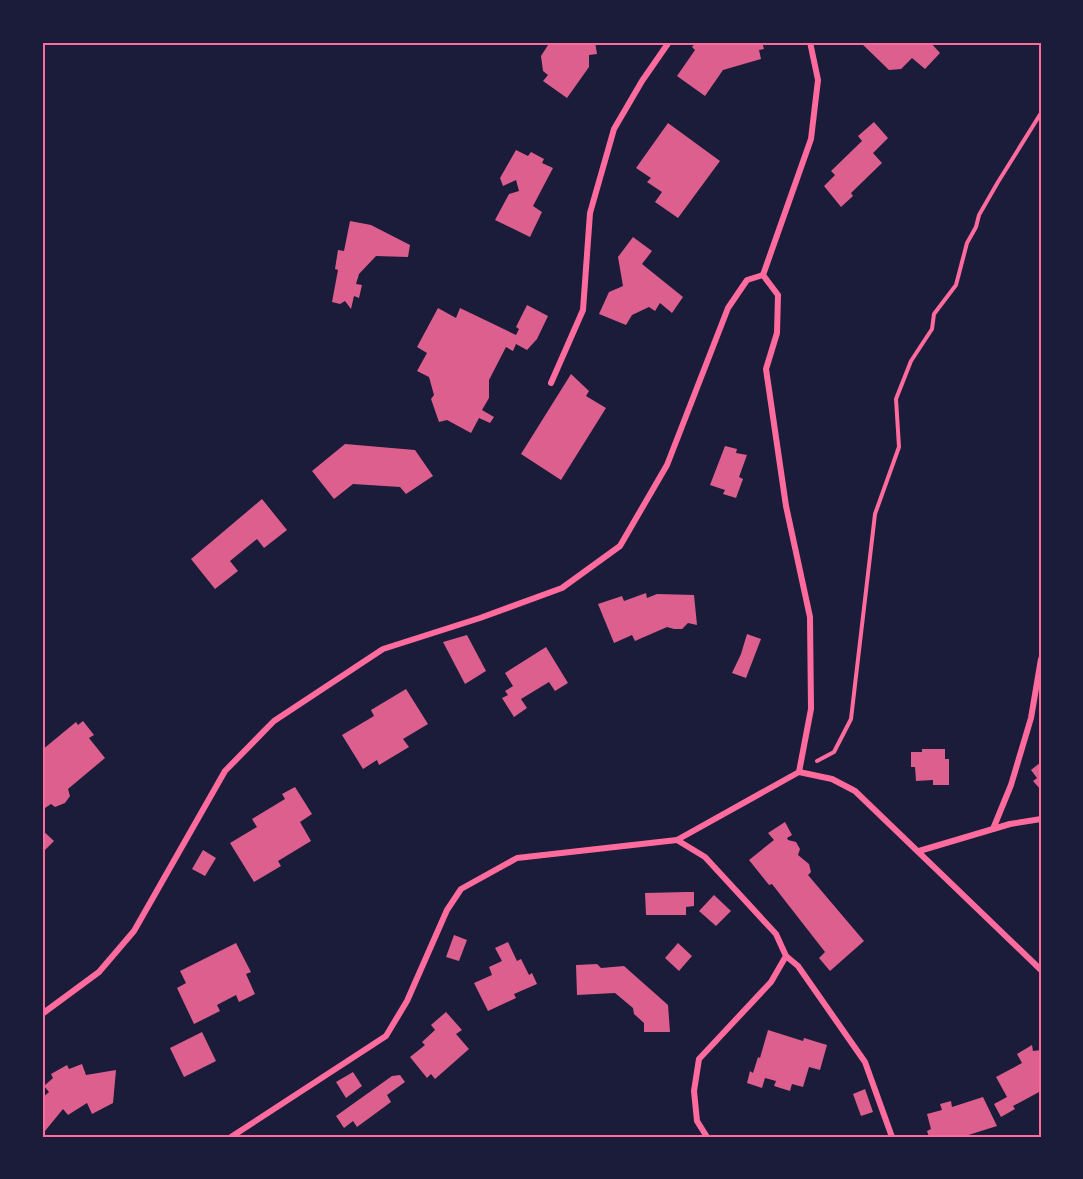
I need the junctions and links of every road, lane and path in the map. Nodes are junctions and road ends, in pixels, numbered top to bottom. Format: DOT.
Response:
graph roads {
  1 [pos="669,42"];
  2 [pos="810,42"];
  3 [pos="1041,113"];
  4 [pos="763,275"];
  5 [pos="551,383"];
  6 [pos="1041,659"];
  7 [pos="799,772"];
  8 [pos="1041,819"];
  9 [pos="993,830"];
  10 [pos="677,840"];
  11 [pos="919,851"];
  12 [pos="786,956"];
  13 [pos="1041,970"];
  14 [pos="42,1014"];
  15 [pos="231,1137"];
  16 [pos="707,1137"];
  17 [pos="892,1137"];
  1 -- 5 [label="street"];
  2 -- 4 [label="street"];
  3 -- 7 [label="path"];
  4 -- 7 [label="street"];
  4 -- 14 [label="street"];
  6 -- 9 [label="street"];
  7 -- 10 [label="street"];
  7 -- 11 [label="street"];
  8 -- 9 [label="street"];
  9 -- 11 [label="street"];
  10 -- 12 [label="street"];
  10 -- 15 [label="street"];
  11 -- 13 [label="street"];
  12 -- 16 [label="street"];
  12 -- 17 [label="street"];
}
